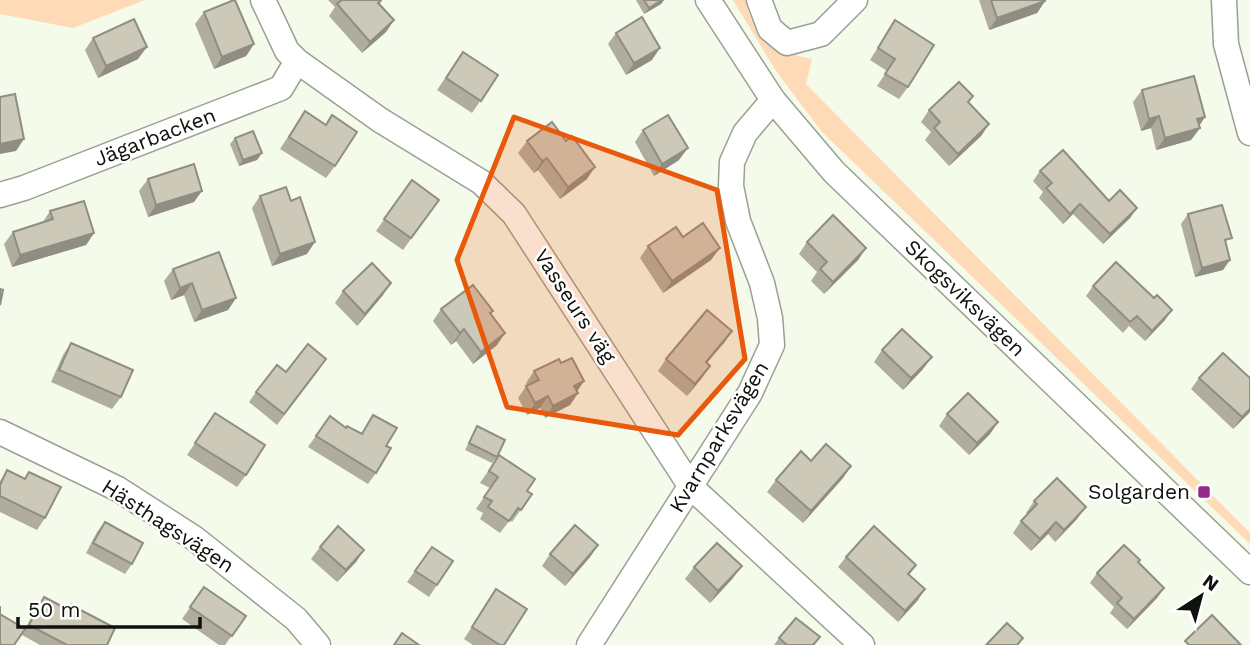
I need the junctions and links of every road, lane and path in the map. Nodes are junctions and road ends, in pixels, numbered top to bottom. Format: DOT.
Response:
graph roads {
  1 [pos="263,0"];
  2 [pos="708,0"];
  3 [pos="759,0"];
  4 [pos="855,0"];
  5 [pos="1224,0"];
  6 [pos="297,61"];
  7 [pos="774,100"];
  8 [pos="1250,133"];
  9 [pos="0,195"];
  10 [pos="0,432"];
  11 [pos="691,487"];
  12 [pos="1250,572"];
  13 [pos="318,645"];
  14 [pos="589,645"];
  15 [pos="862,645"];
  1 -- 6 [label="street, Vasseurs väg"];
  2 -- 7 [label="street, Skogsviksvägen"];
  3 -- 4 [label="street"];
  5 -- 8 [label="street"];
  6 -- 9 [label="street, Jägarbacken"];
  6 -- 11 [label="street, Vasseurs väg"];
  7 -- 11 [label="street, Kvarnparksvägen"];
  7 -- 12 [label="street, Skogsviksvägen"];
  10 -- 13 [label="street, Hästhagsvägen"];
  11 -- 14 [label="street, Kvarnparksvägen"];
  11 -- 15 [label="street, Vasseurs väg"];
}
